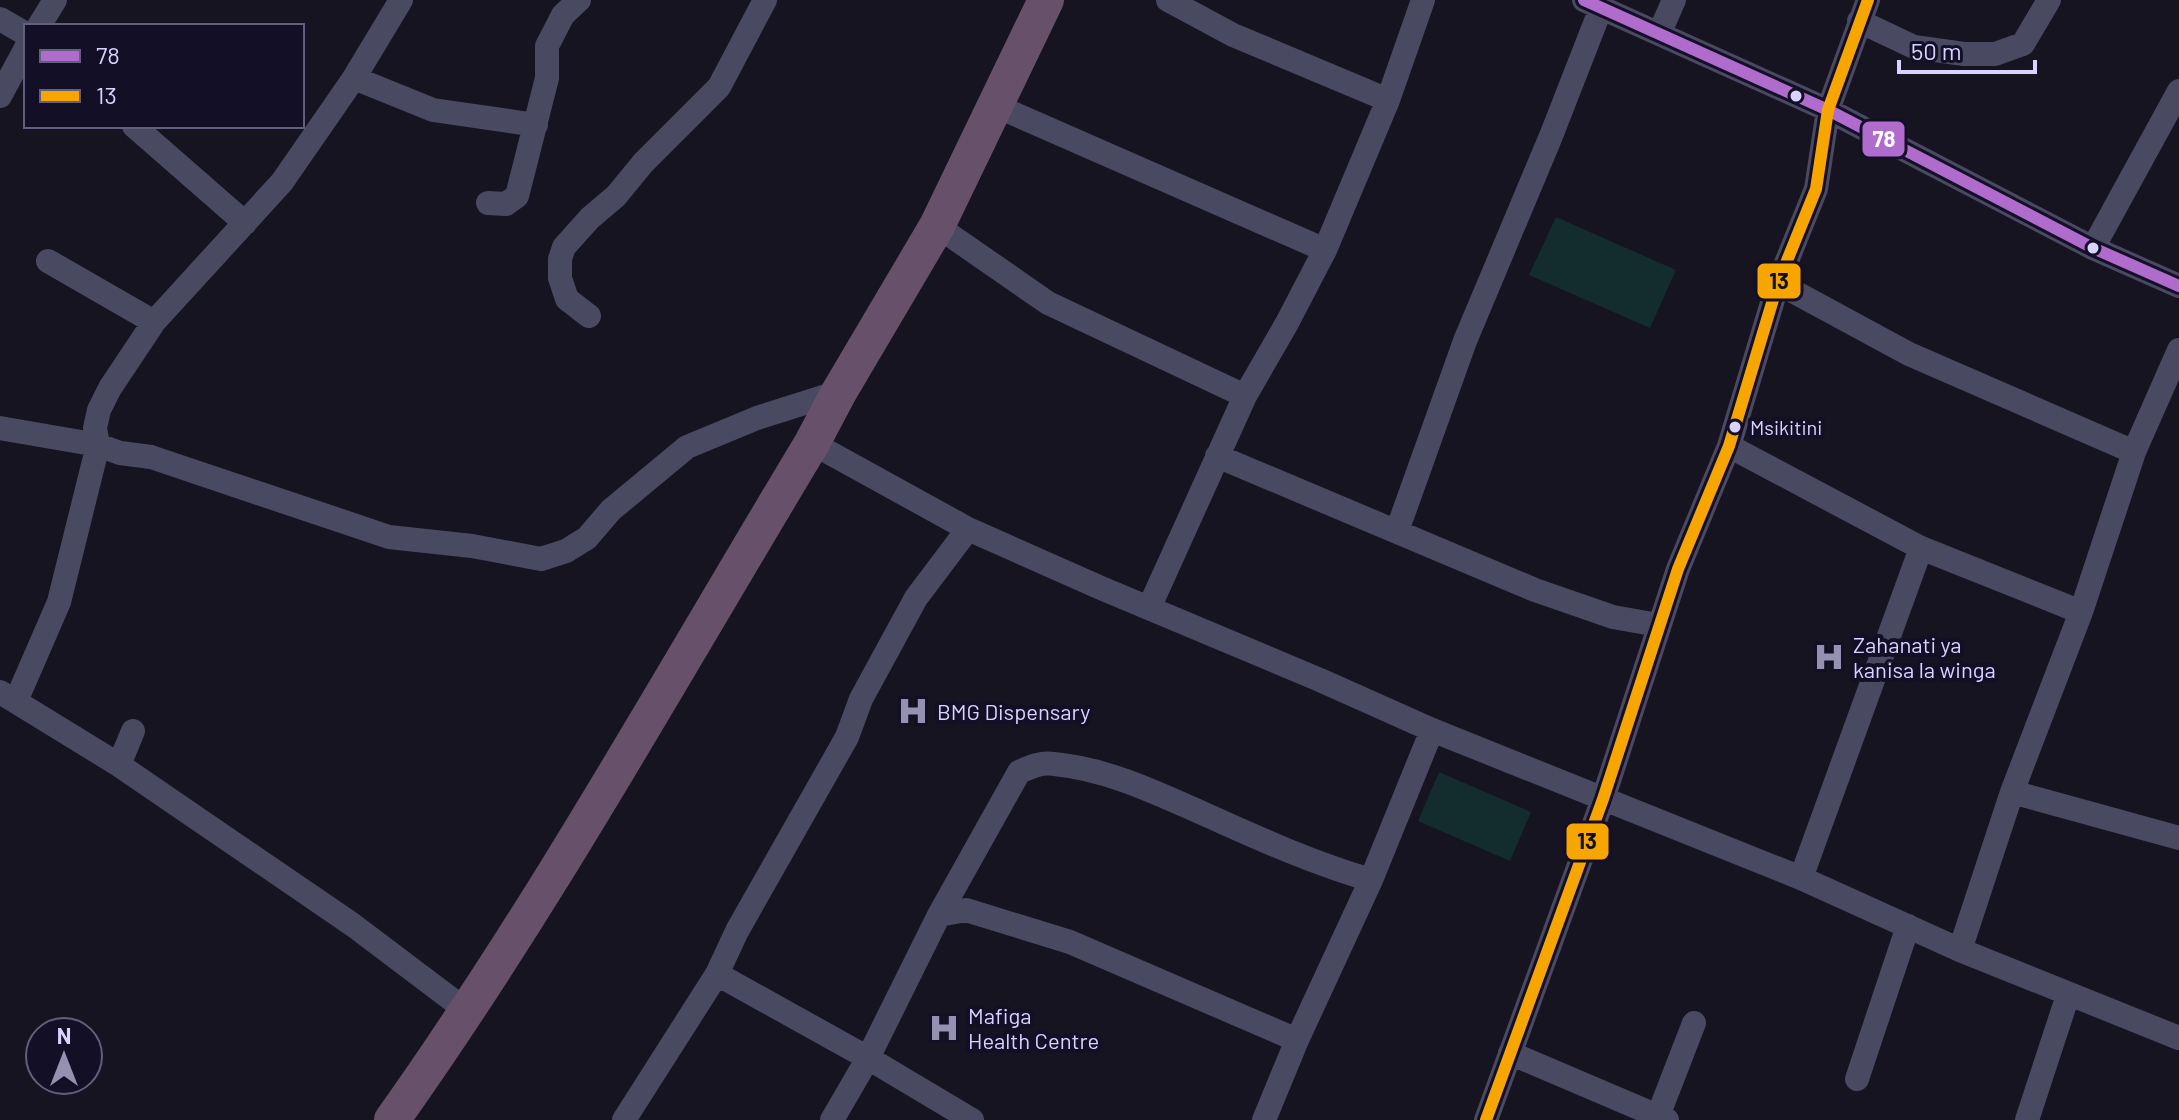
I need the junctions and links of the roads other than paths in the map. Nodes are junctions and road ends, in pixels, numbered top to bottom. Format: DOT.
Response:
graph roads {
  1 [pos="55,0"];
  2 [pos="401,0"];
  3 [pos="579,0"];
  4 [pos="765,0"];
  5 [pos="1046,0"];
  6 [pos="1168,0"];
  7 [pos="1423,0"];
  8 [pos="1674,0"];
  9 [pos="2049,0"];
  10 [pos="1593,4"];
  11 [pos="1863,10"];
  12 [pos="0,19"];
  13 [pos="40,24"];
  14 [pos="24,33"];
  15 [pos="1659,34"];
  16 [pos="24,52"];
  17 [pos="354,78"];
  18 [pos="2179,91"];
  19 [pos="0,96"];
  20 [pos="1388,100"];
  21 [pos="994,105"];
  22 [pos="1828,110"];
  23 [pos="536,125"];
  24 [pos="136,128"];
  25 [pos="488,203"];
  26 [pos="245,223"];
  27 [pos="937,226"];
  28 [pos="2093,248"];
  29 [pos="1325,250"];
  30 [pos="48,261"];
  31 [pos="1778,283"];
  32 [pos="2179,286"];
  33 [pos="589,316"];
  34 [pos="154,322"];
  35 [pos="2179,350"];
  36 [pos="839,392"];
  37 [pos="1245,396"];
  38 [pos="0,428"];
  39 [pos="812,443"];
  40 [pos="98,445"];
  41 [pos="1729,446"];
  42 [pos="2134,452"];
  43 [pos="1217,456"];
  44 [pos="968,529"];
  45 [pos="1397,531"];
  46 [pos="1921,548"];
  47 [pos="1149,608"];
  48 [pos="2081,612"];
  49 [pos="1658,625"];
  50 [pos="8,697"];
  51 [pos="1432,730"];
  52 [pos="133,731"];
  53 [pos="119,765"];
  54 [pos="2012,792"];
  55 [pos="1603,799"];
  56 [pos="2179,838"];
  57 [pos="1801,878"];
  58 [pos="1371,880"];
  59 [pos="939,915"];
  60 [pos="1908,926"];
  61 [pos="1960,950"];
  62 [pos="717,974"];
  63 [pos="2068,995"];
  64 [pos="467,1011"];
  65 [pos="1694,1023"];
  66 [pos="2179,1038"];
  67 [pos="1297,1040"];
  68 [pos="1510,1053"];
  69 [pos="868,1058"];
  70 [pos="1857,1079"];
  71 [pos="1662,1118"];
  72 [pos="392,1120"];
  73 [pos="624,1120"];
  74 [pos="832,1120"];
  75 [pos="972,1120"];
  76 [pos="1264,1120"];
  77 [pos="1486,1120"];
  78 [pos="2027,1120"];
  1 -- 13 [label="street"];
  2 -- 17 [label="street"];
  3 -- 23 [label="street"];
  4 -- 33 [label="street"];
  5 -- 21 [label="highway"];
  6 -- 20 [label="street"];
  7 -- 20 [label="street"];
  8 -- 15 [label="street"];
  9 -- 11 [label="street"];
  10 -- 15 [label="street"];
  10 -- 45 [label="street"];
  11 -- 22 [label="street"];
  12 -- 14 [label="street"];
  15 -- 22 [label="street"];
  16 -- 19 [label="street"];
  17 -- 23 [label="street"];
  17 -- 26 [label="street"];
  18 -- 28 [label="street"];
  20 -- 29 [label="street"];
  21 -- 27 [label="highway"];
  21 -- 29 [label="street"];
  22 -- 28 [label="street"];
  22 -- 31 [label="street"];
  23 -- 25 [label="street"];
  24 -- 26 [label="street"];
  26 -- 34 [label="street"];
  27 -- 36 [label="highway"];
  27 -- 37 [label="street"];
  28 -- 32 [label="street"];
  29 -- 37 [label="street"];
  30 -- 34 [label="street"];
  31 -- 41 [label="street"];
  31 -- 42 [label="street"];
  34 -- 40 [label="street"];
  35 -- 42 [label="street"];
  36 -- 39 [label="highway"];
  36 -- 40 [label="street"];
  37 -- 43 [label="street"];
  38 -- 40 [label="street"];
  39 -- 44 [label="street"];
  39 -- 64 [label="highway"];
  40 -- 50 [label="street"];
  41 -- 46 [label="street"];
  41 -- 49 [label="street"];
  42 -- 48 [label="street"];
  43 -- 45 [label="street"];
  43 -- 47 [label="street"];
  44 -- 47 [label="street"];
  44 -- 62 [label="street"];
  45 -- 49 [label="street"];
  46 -- 48 [label="street"];
  46 -- 57 [label="street"];
  47 -- 51 [label="street"];
  48 -- 54 [label="street"];
  49 -- 55 [label="street"];
  50 -- 53 [label="street"];
  51 -- 55 [label="street"];
  51 -- 58 [label="street"];
  52 -- 53 [label="street"];
  53 -- 64 [label="street"];
  54 -- 56 [label="street"];
  54 -- 61 [label="street"];
  55 -- 57 [label="street"];
  55 -- 68 [label="street"];
  57 -- 60 [label="street"];
  58 -- 59 [label="street"];
  58 -- 67 [label="street"];
  59 -- 67 [label="street"];
  59 -- 69 [label="street"];
  60 -- 61 [label="street"];
  60 -- 70 [label="street"];
  61 -- 63 [label="street"];
  62 -- 69 [label="street"];
  62 -- 73 [label="street"];
  63 -- 66 [label="street"];
  63 -- 78 [label="street"];
  64 -- 72 [label="highway"];
  65 -- 71 [label="street"];
  67 -- 76 [label="street"];
  68 -- 71 [label="street"];
  68 -- 77 [label="street"];
  69 -- 74 [label="street"];
  69 -- 75 [label="street"];
}
